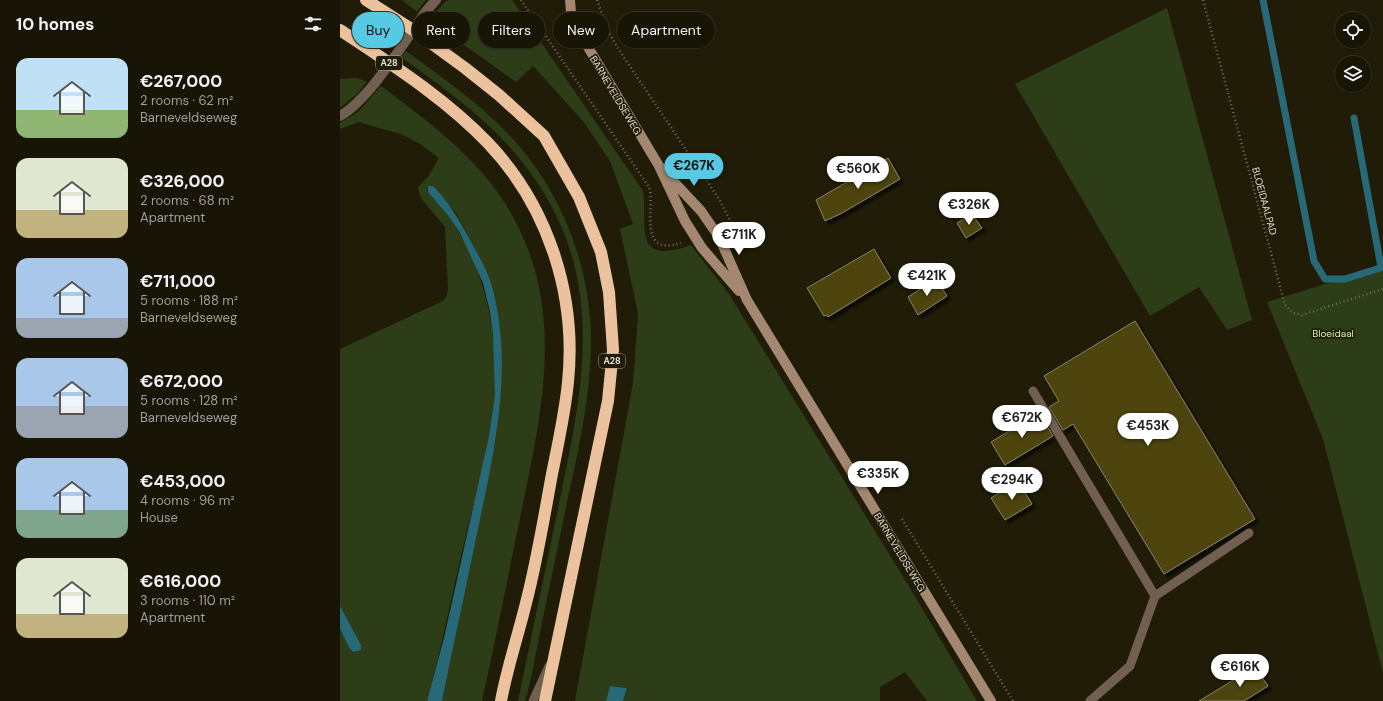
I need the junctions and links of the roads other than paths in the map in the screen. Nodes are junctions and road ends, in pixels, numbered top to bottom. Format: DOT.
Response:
graph roads {
  1 [pos="366,0"];
  2 [pos="436,0"];
  3 [pos="570,0"];
  4 [pos="426,12"];
  5 [pos="412,29"];
  6 [pos="340,30"];
  7 [pos="412,31"];
  8 [pos="437,48"];
  9 [pos="389,63"];
  10 [pos="340,116"];
  11 [pos="659,166"];
  12 [pos="746,300"];
  13 [pos="1033,391"];
  14 [pos="1249,533"];
  15 [pos="1155,596"];
  16 [pos="555,656"];
  17 [pos="501,701"];
  18 [pos="533,701"];
  19 [pos="546,701"];
  20 [pos="991,701"];
  21 [pos="1090,701"];
  1 -- 5 [label="highway, A28"];
  2 -- 4 [label="street"];
  3 -- 11 [label="street, BARNEVELDSEWEG"];
  6 -- 9 [label="highway, A28"];
  7 -- 9 [label="street"];
  8 -- 16 [label="highway, A28"];
  9 -- 10 [label="street"];
  9 -- 17 [label="highway, A28"];
  11 -- 12 [label="street, BARNEVELDSEWEG"];
  11 -- 12 [label="street, BARNEVELDSEWEG"];
  12 -- 20 [label="street, BARNEVELDSEWEG"];
  13 -- 15 [label="lane"];
  14 -- 15 [label="lane"];
  15 -- 21 [label="lane"];
  16 -- 18 [label="lane"];
  16 -- 19 [label="highway, A28"];
}
